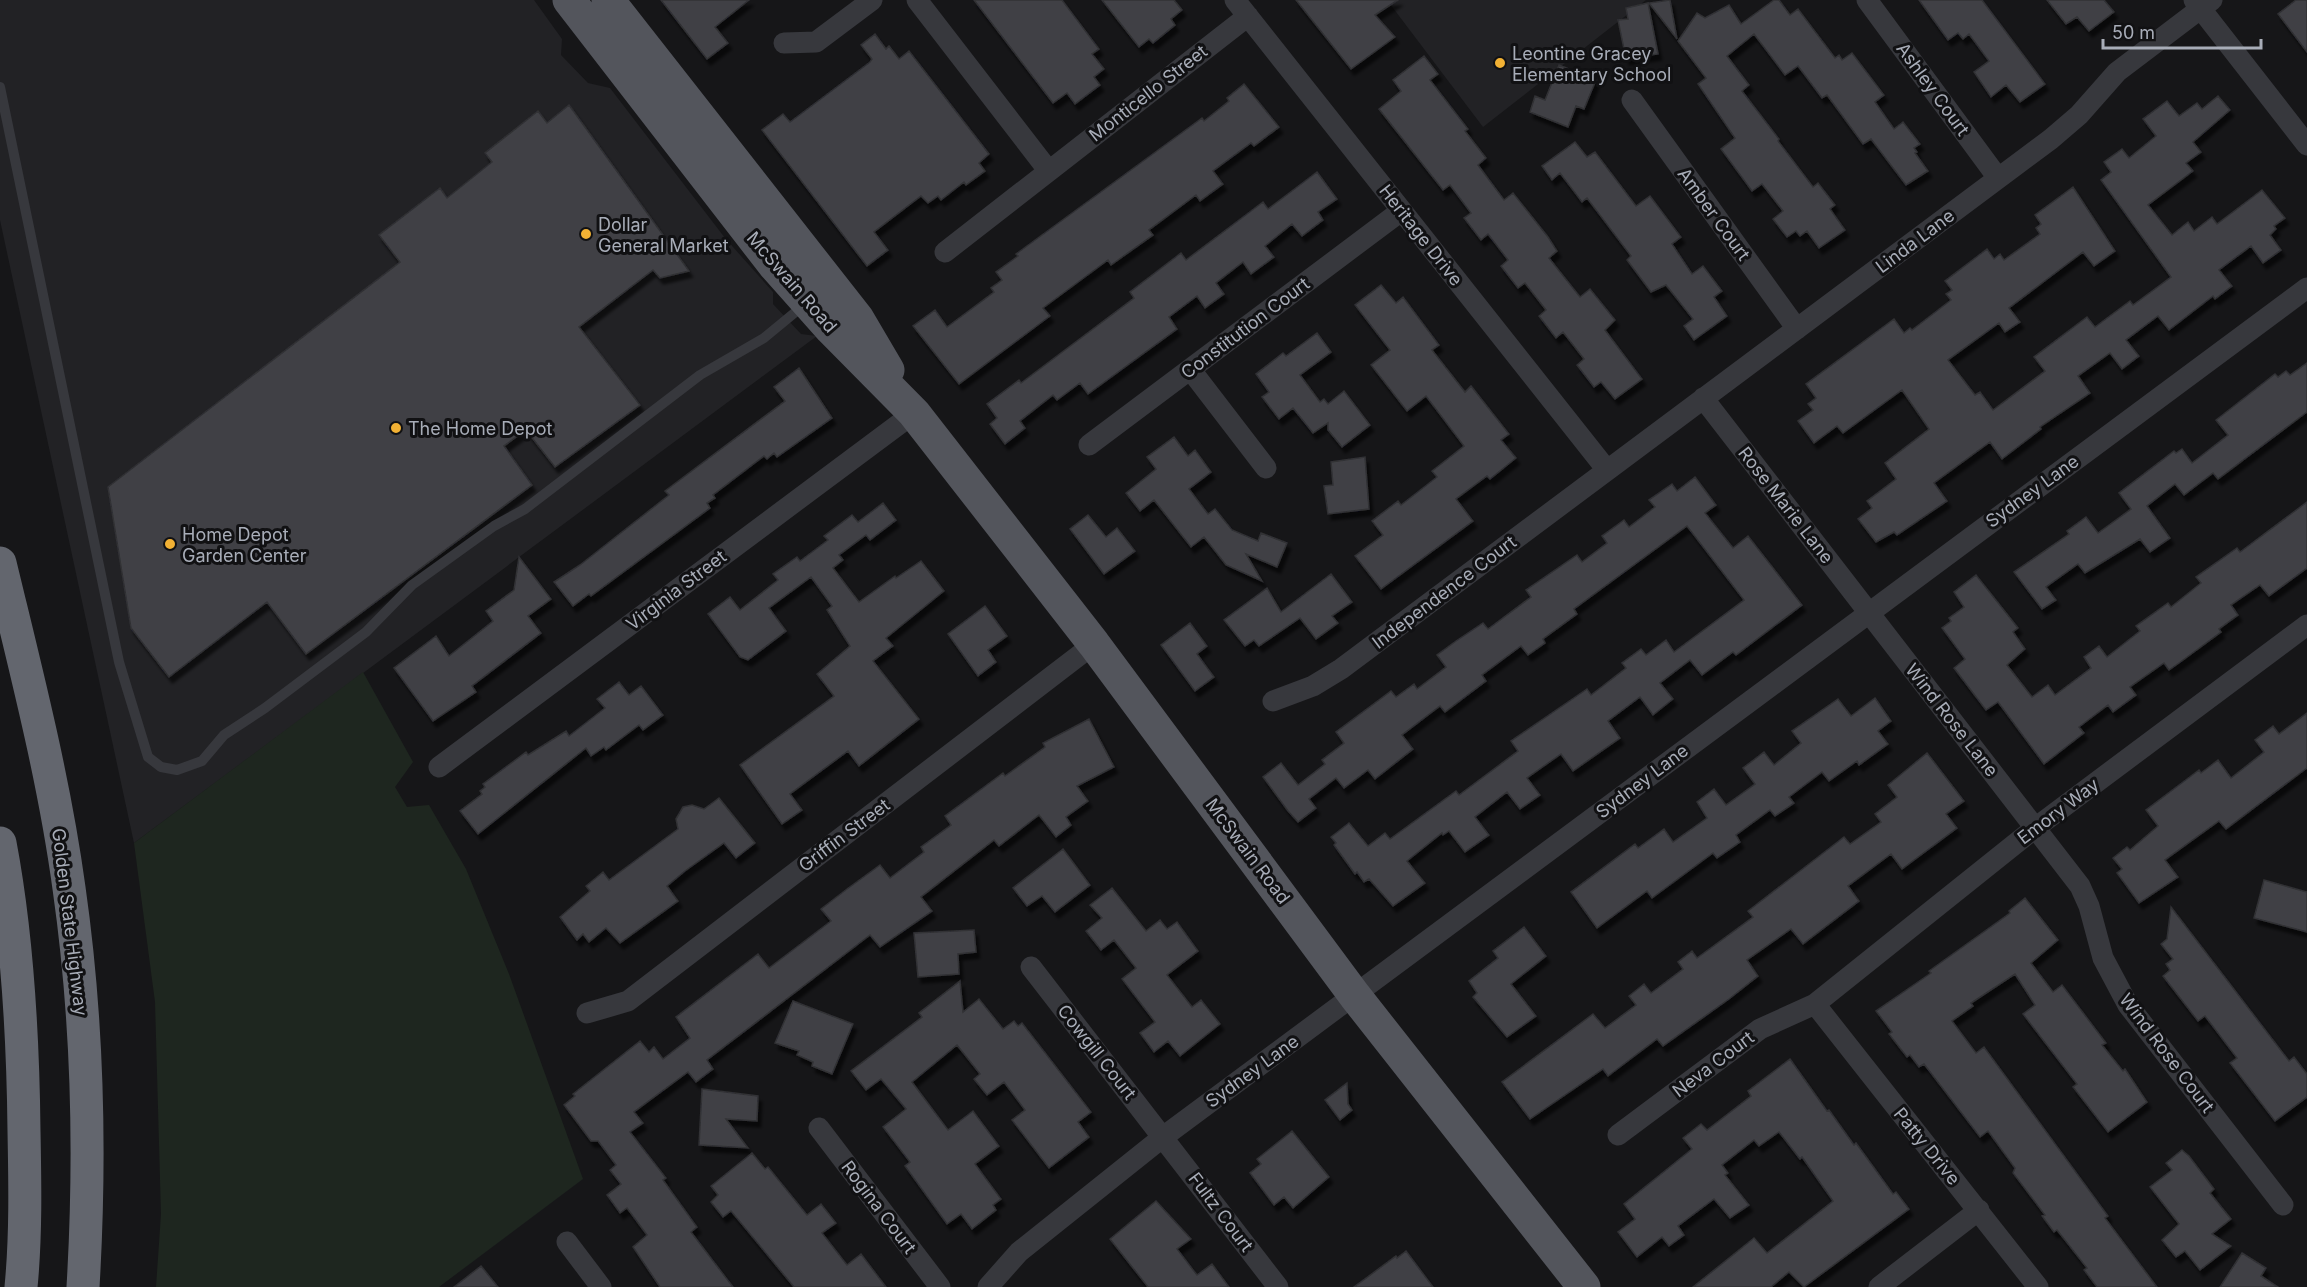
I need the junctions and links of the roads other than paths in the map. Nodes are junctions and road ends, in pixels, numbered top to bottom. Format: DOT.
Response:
graph roads {
  1 [pos="569,0"];
  2 [pos="608,0"];
  3 [pos="872,0"];
  4 [pos="917,0"];
  5 [pos="1867,0"];
  6 [pos="2202,3"];
  7 [pos="1242,8"];
  8 [pos="784,43"];
  9 [pos="0,87"];
  10 [pos="1632,100"];
  11 [pos="2307,145"];
  12 [pos="1048,170"];
  13 [pos="1998,178"];
  14 [pos="1401,211"];
  15 [pos="945,252"];
  16 [pos="2307,288"];
  17 [pos="807,302"];
  18 [pos="1797,329"];
  19 [pos="1190,369"];
  20 [pos="1703,398"];
  21 [pos="914,413"];
  22 [pos="1089,445"];
  23 [pos="1266,468"];
  24 [pos="1607,470"];
  25 [pos="0,564"];
  26 [pos="1868,612"];
  27 [pos="2307,625"];
  28 [pos="1094,644"];
  29 [pos="1272,701"];
  30 [pos="439,767"];
  31 [pos="2035,828"];
  32 [pos="0,843"];
  33 [pos="1031,968"];
  34 [pos="1355,996"];
  35 [pos="1815,1004"];
  36 [pos="587,1013"];
  37 [pos="819,1128"];
  38 [pos="1618,1134"];
  39 [pos="1163,1137"];
  40 [pos="2283,1205"];
  41 [pos="1979,1210"];
  42 [pos="567,1242"];
  43 [pos="21,1287"];
  44 [pos="83,1287"];
  45 [pos="601,1287"];
  46 [pos="940,1287"];
  47 [pos="988,1287"];
  48 [pos="1278,1287"];
  49 [pos="1584,1287"];
  50 [pos="1879,1287"];
  51 [pos="2038,1287"];
  1 -- 17 [label="main road, McSwain Road"];
  2 -- 21 [label="main road, McSwain Road"];
  3 -- 8 [label="street"];
  4 -- 12 [label="street"];
  5 -- 13 [label="street, Ashley Court"];
  6 -- 11 [label="street"];
  6 -- 13 [label="street, Linda Lane"];
  7 -- 12 [label="street, Monticello Street"];
  7 -- 14 [label="street, Heritage Drive"];
  9 -- 17 [label="lane"];
  10 -- 18 [label="street, Amber Court"];
  12 -- 15 [label="street, Monticello Street"];
  13 -- 18 [label="street, Linda Lane"];
  14 -- 19 [label="street, Constitution Court"];
  14 -- 24 [label="street, Heritage Drive"];
  16 -- 26 [label="street, Sydney Lane"];
  17 -- 21 [label="main road, McSwain Road"];
  18 -- 20 [label="street, Linda Lane"];
  19 -- 22 [label="street, Constitution Court"];
  19 -- 23 [label="street"];
  20 -- 24 [label="street, Linda Lane"];
  20 -- 26 [label="street, Rose Marie Lane"];
  21 -- 28 [label="main road, McSwain Road"];
  21 -- 30 [label="street, Virginia Street"];
  24 -- 29 [label="street, Independence Court"];
  25 -- 44 [label="highway, Golden State Highway"];
  26 -- 31 [label="street, Wind Rose Lane"];
  26 -- 34 [label="street, Sydney Lane"];
  27 -- 31 [label="street, Emory Way"];
  28 -- 34 [label="main road, McSwain Road"];
  28 -- 36 [label="street, Griffin Street"];
  31 -- 35 [label="street, Emory Way"];
  31 -- 40 [label="street, Wind Rose Court"];
  32 -- 43 [label="highway"];
  33 -- 39 [label="street, Cowgill Court"];
  34 -- 39 [label="street, Sydney Lane"];
  34 -- 49 [label="main road, McSwain Road"];
  35 -- 38 [label="street, Neva Court"];
  35 -- 41 [label="street, Patty Drive"];
  37 -- 46 [label="street, Rogina Court"];
  39 -- 47 [label="street, Sydney Lane"];
  39 -- 48 [label="street, Fultz Court"];
  41 -- 50 [label="street"];
  41 -- 51 [label="street, Patty Drive"];
  42 -- 45 [label="street"];
}
